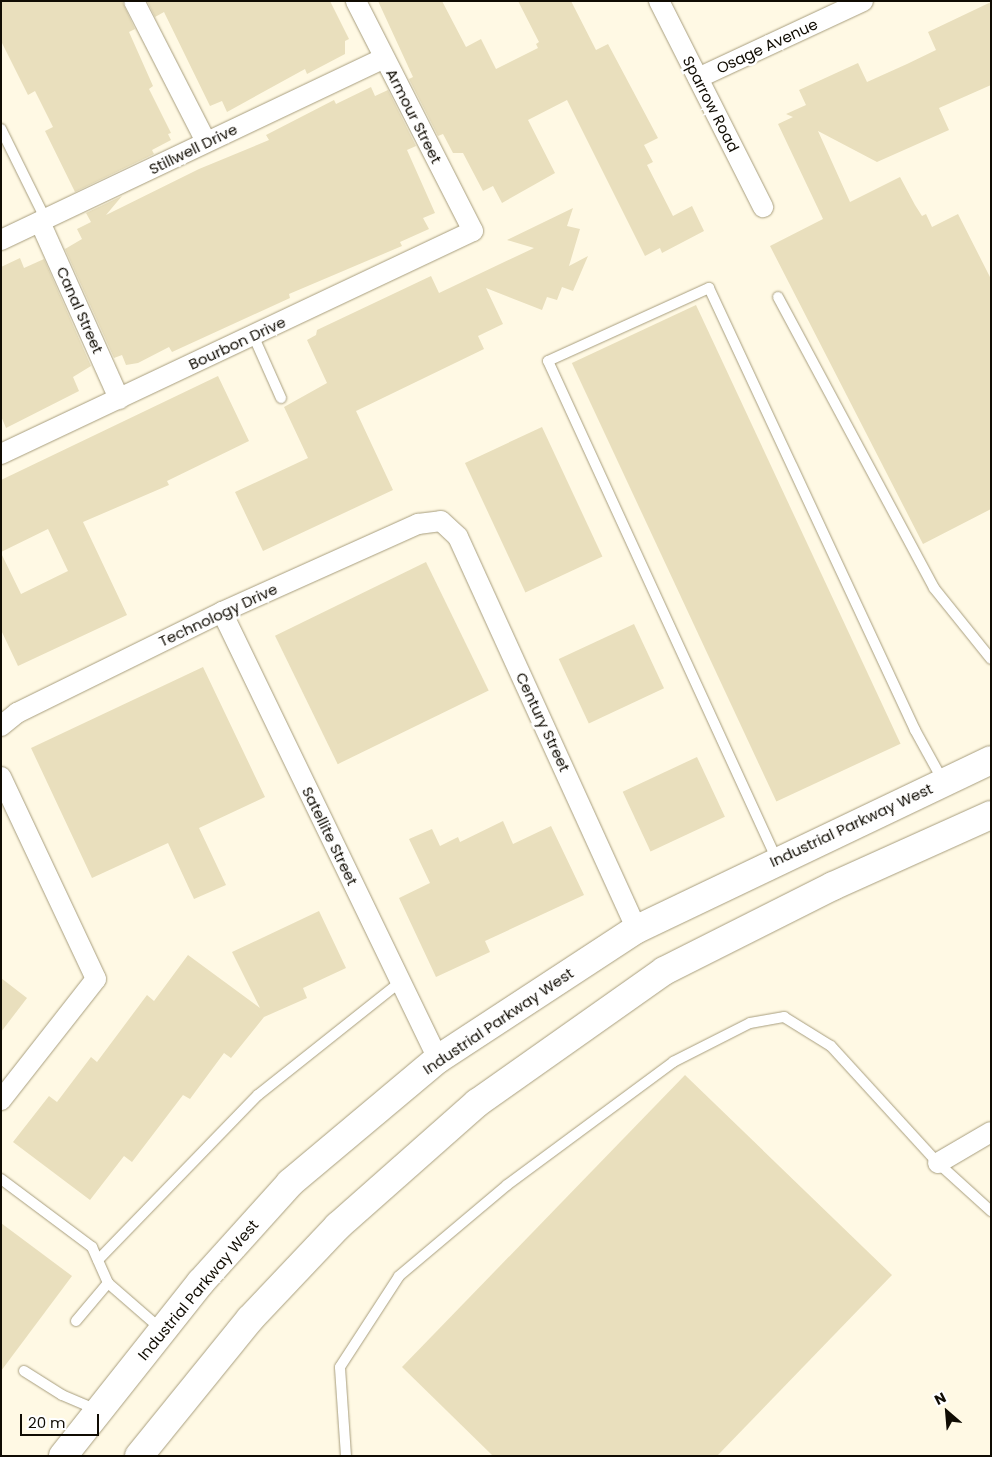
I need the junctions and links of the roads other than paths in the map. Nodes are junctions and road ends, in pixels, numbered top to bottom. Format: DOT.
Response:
graph roads {
  1 [pos="134,1"];
  2 [pos="356,1"];
  3 [pos="659,1"];
  4 [pos="863,1"];
  5 [pos="384,58"];
  6 [pos="698,78"];
  7 [pos="1,129"];
  8 [pos="206,142"];
  9 [pos="763,207"];
  10 [pos="43,221"];
  11 [pos="473,231"];
  12 [pos="1,240"];
  13 [pos="778,297"];
  14 [pos="253,335"];
  15 [pos="281,398"];
  16 [pos="120,399"];
  17 [pos="1,454"];
  18 [pos="441,521"];
  19 [pos="222,612"];
  20 [pos="991,659"];
  21 [pos="1,726"];
  22 [pos="991,760"];
  23 [pos="1,777"];
  24 [pos="943,782"];
  25 [pos="991,815"];
  26 [pos="776,860"];
  27 [pos="637,928"];
  28 [pos="400,982"];
  29 [pos="438,1060"];
  30 [pos="1,1100"];
  31 [pos="991,1132"];
  32 [pos="938,1162"];
  33 [pos="2,1182"];
  34 [pos="991,1211"];
  35 [pos="98,1260"];
  36 [pos="108,1283"];
  37 [pos="76,1321"];
  38 [pos="163,1330"];
  39 [pos="24,1371"];
  40 [pos="99,1410"];
  41 [pos="63,1456"];
  42 [pos="139,1456"];
  43 [pos="346,1456"];
  1 -- 8 [label="street"];
  2 -- 5 [label="street, Armour Street"];
  3 -- 6 [label="street, Sparrow Road"];
  4 -- 6 [label="street, Osage Avenue"];
  5 -- 8 [label="street, Stillwell Drive"];
  5 -- 11 [label="street, Armour Street"];
  6 -- 9 [label="street, Sparrow Road"];
  7 -- 10 [label="lane"];
  8 -- 10 [label="street, Stillwell Drive"];
  10 -- 12 [label="street, Stillwell Drive"];
  10 -- 16 [label="street, Canal Street"];
  11 -- 14 [label="street, Bourbon Drive"];
  13 -- 20 [label="lane"];
  14 -- 15 [label="lane"];
  14 -- 16 [label="street, Bourbon Drive"];
  16 -- 17 [label="street, Bourbon Drive"];
  18 -- 19 [label="street, Technology Drive"];
  18 -- 27 [label="street, Century Street"];
  19 -- 21 [label="street, Technology Drive"];
  19 -- 28 [label="street, Satellite Street"];
  22 -- 24 [label="main road, Industrial Parkway West"];
  23 -- 30 [label="street"];
  24 -- 26 [label="main road, Industrial Parkway West"];
  24 -- 26 [label="lane"];
  25 -- 42 [label="main road"];
  26 -- 27 [label="main road, Industrial Parkway West"];
  27 -- 29 [label="main road, Industrial Parkway West"];
  28 -- 29 [label="street, Satellite Street"];
  28 -- 35 [label="lane"];
  29 -- 38 [label="main road, Industrial Parkway West"];
  31 -- 32 [label="street"];
  32 -- 34 [label="lane"];
  32 -- 43 [label="lane"];
  33 -- 35 [label="lane"];
  35 -- 36 [label="lane"];
  36 -- 37 [label="lane"];
  36 -- 38 [label="lane"];
  38 -- 40 [label="main road, Industrial Parkway West"];
  39 -- 40 [label="lane"];
  40 -- 41 [label="main road, Industrial Parkway West"];
}
